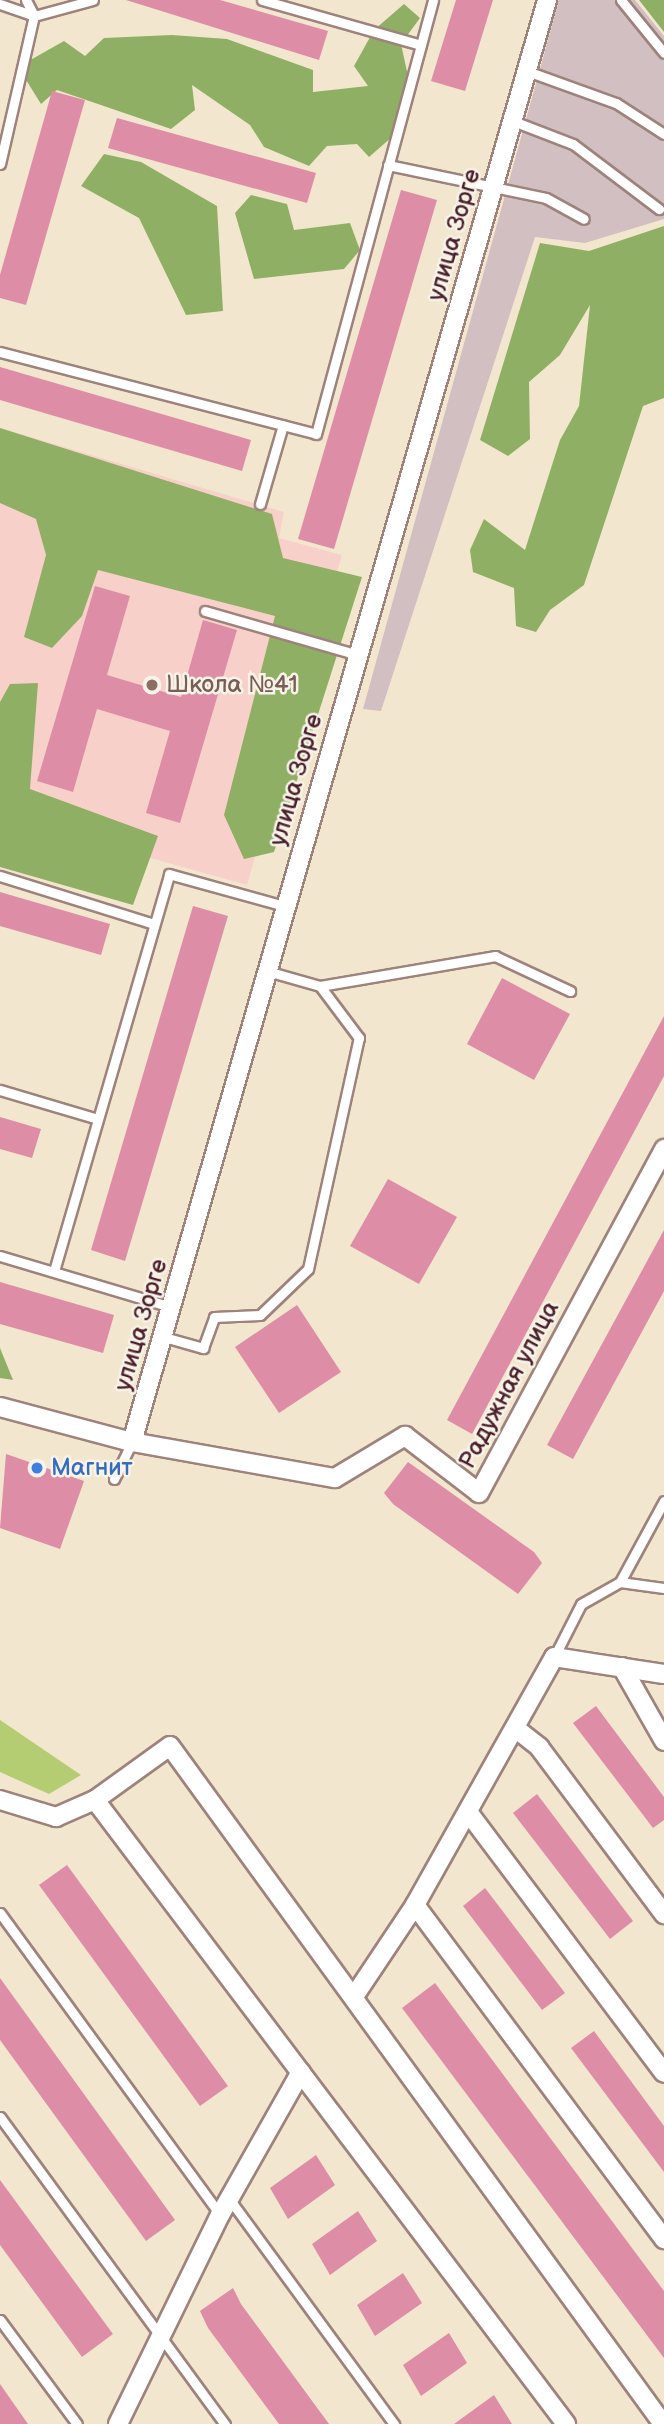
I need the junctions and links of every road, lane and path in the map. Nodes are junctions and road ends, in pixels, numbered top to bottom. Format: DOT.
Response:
graph roads {
  1 [pos="26,0"];
  2 [pos="93,0"];
  3 [pos="262,0"];
  4 [pos="433,0"];
  5 [pos="547,0"];
  6 [pos="621,0"];
  7 [pos="0,4"];
  8 [pos="34,16"];
  9 [pos="421,45"];
  10 [pos="664,53"];
  11 [pos="527,71"];
  12 [pos="513,121"];
  13 [pos="664,134"];
  14 [pos="0,164"];
  15 [pos="388,165"];
  16 [pos="493,190"];
  17 [pos="659,209"];
  18 [pos="584,219"];
  19 [pos="0,352"];
  20 [pos="283,425"];
  21 [pos="260,504"];
  22 [pos="205,611"];
  23 [pos="358,655"];
  24 [pos="0,876"];
  25 [pos="284,906"];
  26 [pos="155,925"];
  27 [pos="267,971"];
  28 [pos="320,986"];
  29 [pos="570,991"];
  30 [pos="0,1090"];
  31 [pos="98,1119"];
  32 [pos="664,1149"];
  33 [pos="0,1256"];
  34 [pos="54,1271"];
  35 [pos="173,1307"];
  36 [pos="164,1337"];
  37 [pos="0,1408"];
  38 [pos="132,1442"];
  39 [pos="114,1479"];
  40 [pos="664,1501"];
  41 [pos="620,1582"];
  42 [pos="664,1588"];
  43 [pos="554,1657"];
  44 [pos="622,1667"];
  45 [pos="664,1674"];
  46 [pos="515,1728"];
  47 [pos="664,1741"];
  48 [pos="0,1800"];
  49 [pos="95,1800"];
  50 [pos="468,1812"];
  51 [pos="415,1905"];
  52 [pos="0,1913"];
  53 [pos="664,1914"];
  54 [pos="355,1995"];
  55 [pos="301,2073"];
  56 [pos="664,2073"];
  57 [pos="0,2118"];
  58 [pos="230,2200"];
  59 [pos="220,2215"];
  60 [pos="664,2239"];
  61 [pos="0,2320"];
  62 [pos="164,2338"];
  63 [pos="77,2424"];
  64 [pos="118,2424"];
  65 [pos="225,2424"];
  66 [pos="394,2424"];
  67 [pos="566,2424"];
  68 [pos="663,2424"];
  1 -- 8 [label="lane"];
  2 -- 8 [label="lane"];
  3 -- 9 [label="lane"];
  4 -- 9 [label="lane"];
  5 -- 11 [label="street, улица Зорге"];
  6 -- 10 [label="lane"];
  7 -- 8 [label="lane"];
  8 -- 14 [label="lane"];
  9 -- 15 [label="lane"];
  11 -- 12 [label="street, улица Зорге"];
  11 -- 13 [label="lane"];
  12 -- 16 [label="street, улица Зорге"];
  12 -- 17 [label="lane"];
  15 -- 16 [label="lane"];
  15 -- 20 [label="lane"];
  16 -- 18 [label="lane"];
  16 -- 23 [label="street, улица Зорге"];
  19 -- 20 [label="lane"];
  20 -- 21 [label="lane"];
  22 -- 23 [label="lane"];
  23 -- 25 [label="street, улица Зорге"];
  24 -- 26 [label="lane"];
  25 -- 26 [label="lane"];
  25 -- 27 [label="street, улица Зорге"];
  26 -- 31 [label="lane"];
  27 -- 28 [label="lane"];
  27 -- 35 [label="street, улица Зорге"];
  28 -- 29 [label="lane"];
  28 -- 36 [label="lane"];
  30 -- 31 [label="lane"];
  31 -- 34 [label="lane"];
  32 -- 38 [label="street, Радужная улица"];
  33 -- 34 [label="lane"];
  34 -- 35 [label="lane"];
  35 -- 36 [label="street, улица Зорге"];
  36 -- 38 [label="street, улица Зорге"];
  37 -- 38 [label="street"];
  38 -- 39 [label="lane"];
  40 -- 41 [label="lane"];
  41 -- 42 [label="lane"];
  41 -- 43 [label="lane"];
  43 -- 44 [label="street"];
  43 -- 46 [label="street"];
  44 -- 45 [label="street"];
  44 -- 47 [label="street"];
  46 -- 50 [label="street"];
  46 -- 53 [label="street"];
  48 -- 49 [label="street"];
  49 -- 54 [label="street"];
  49 -- 55 [label="street"];
  50 -- 51 [label="street"];
  50 -- 56 [label="street"];
  51 -- 54 [label="street"];
  51 -- 60 [label="street"];
  52 -- 59 [label="lane"];
  54 -- 68 [label="street"];
  55 -- 58 [label="street"];
  55 -- 67 [label="street"];
  57 -- 62 [label="lane"];
  58 -- 59 [label="street"];
  58 -- 66 [label="lane"];
  59 -- 62 [label="street"];
  61 -- 63 [label="lane"];
  62 -- 64 [label="street"];
  62 -- 65 [label="lane"];
}
